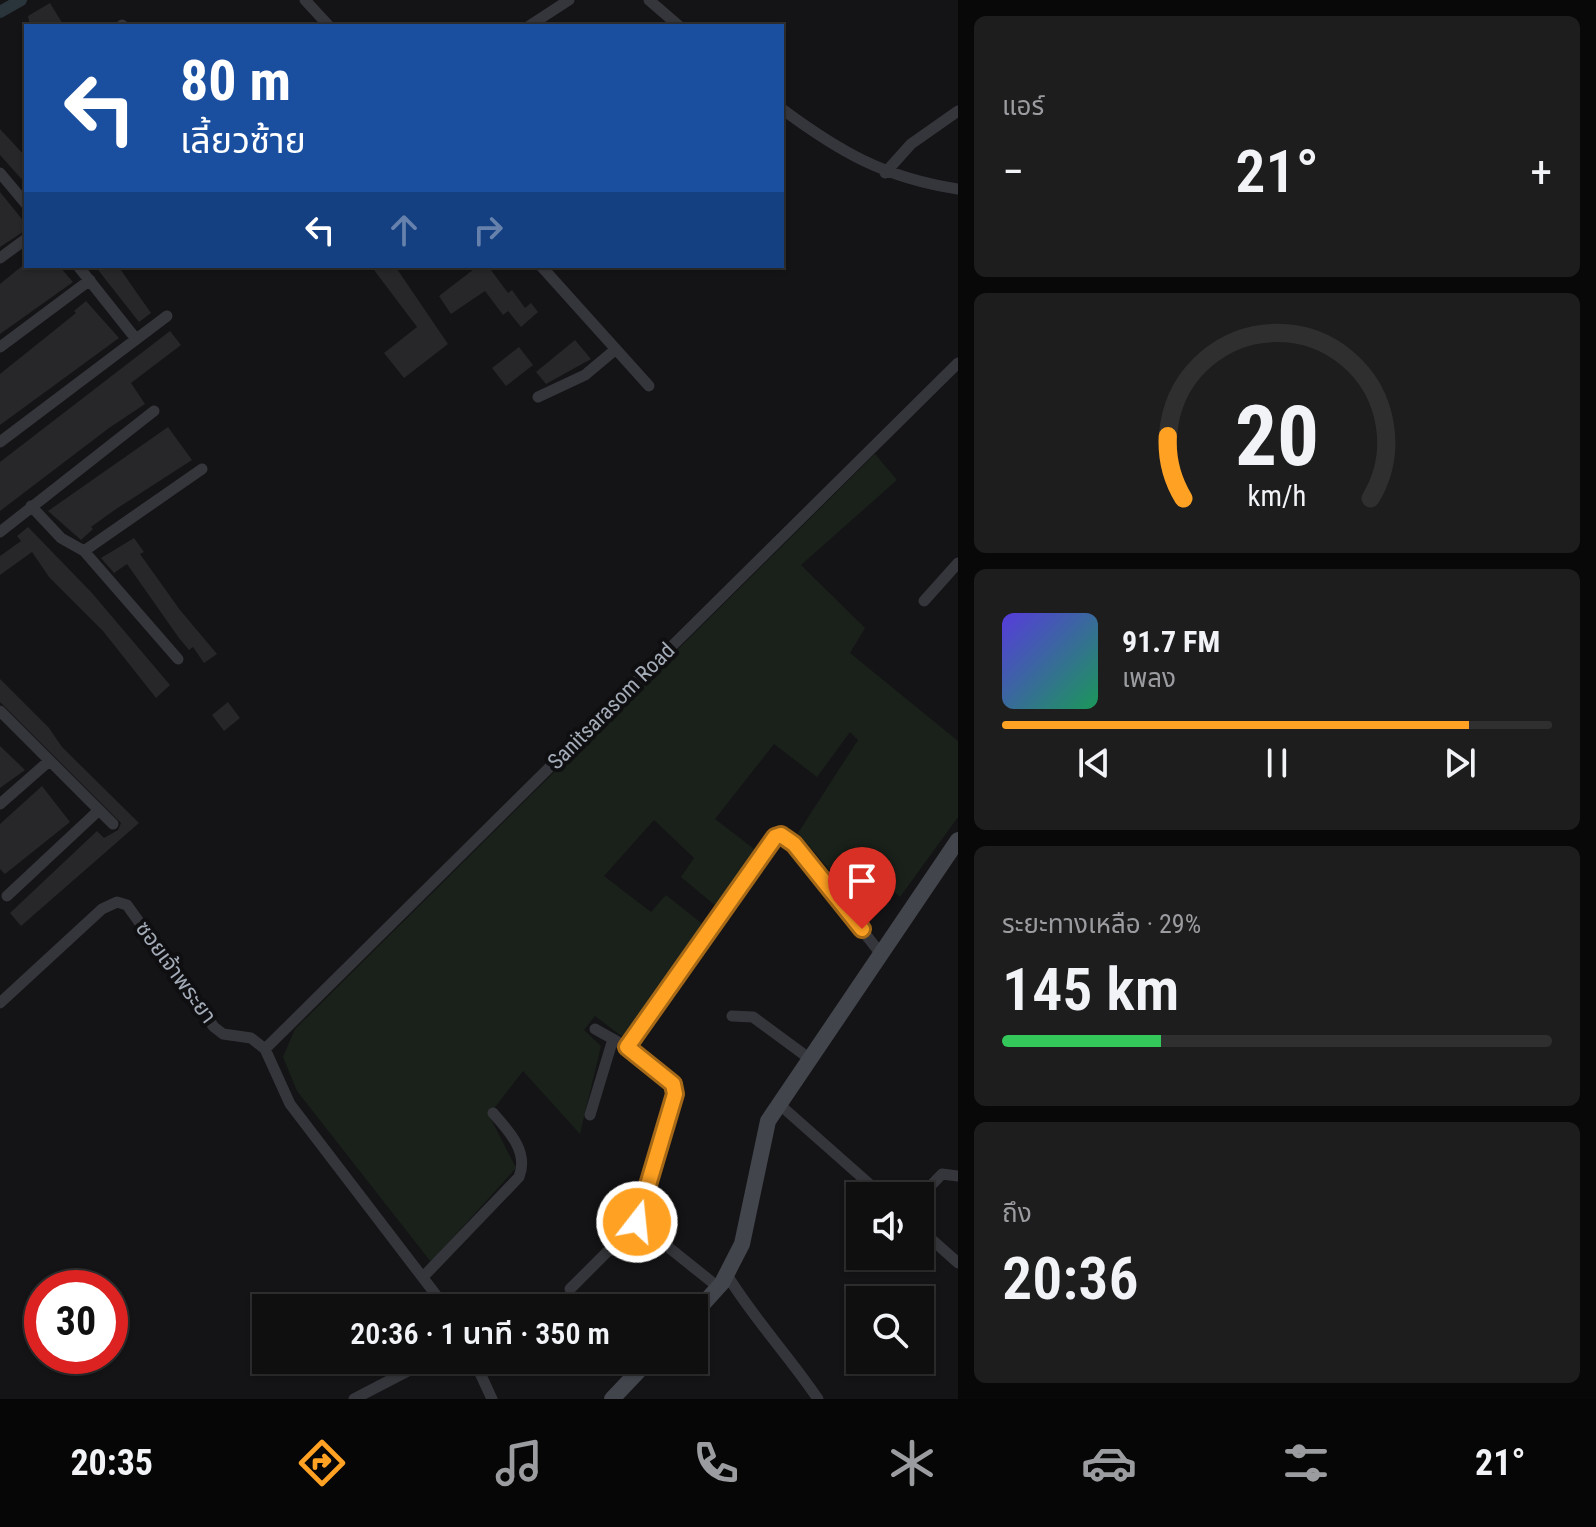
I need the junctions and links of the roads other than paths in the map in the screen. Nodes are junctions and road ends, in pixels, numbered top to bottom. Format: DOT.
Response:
graph roads {
  1 [pos="305,0"];
  2 [pos="569,0"];
  3 [pos="649,0"];
  4 [pos="327,24"];
  5 [pos="532,24"];
  6 [pos="677,24"];
  7 [pos="784,110"];
  8 [pos="958,111"];
  9 [pos="0,173"];
  10 [pos="885,173"];
  11 [pos="958,189"];
  12 [pos="24,202"];
  13 [pos="24,240"];
  14 [pos="0,258"];
  15 [pos="80,268"];
  16 [pos="543,268"];
  17 [pos="90,280"];
  18 [pos="167,316"];
  19 [pos="136,339"];
  20 [pos="0,347"];
  21 [pos="616,349"];
  22 [pos="958,363"];
  23 [pos="649,386"];
  24 [pos="538,397"];
  25 [pos="154,411"];
  26 [pos="0,442"];
  27 [pos="202,469"];
  28 [pos="31,506"];
  29 [pos="0,532"];
  30 [pos="84,551"];
  31 [pos="958,563"];
  32 [pos="924,601"];
  33 [pos="178,659"];
  34 [pos="1,714"];
  35 [pos="49,761"];
  36 [pos="0,804"];
  37 [pos="98,811"];
  38 [pos="113,824"];
  39 [pos="958,840"];
  40 [pos="7,896"];
  41 [pos="881,954"];
  42 [pos="0,1003"];
  43 [pos="732,1016"];
  44 [pos="595,1029"];
  45 [pos="613,1039"];
  46 [pos="627,1047"];
  47 [pos="265,1049"];
  48 [pos="810,1059"];
  49 [pos="779,1104"];
  50 [pos="493,1113"];
  51 [pos="590,1115"];
  52 [pos="958,1176"];
  53 [pos="867,1182"];
  54 [pos="932,1182"];
  55 [pos="637,1222"];
  56 [pos="934,1242"];
  57 [pos="958,1263"];
  58 [pos="424,1276"];
  59 [pos="722,1281"];
  60 [pos="570,1289"];
  61 [pos="436,1294"];
  62 [pos="708,1298"];
  63 [pos="402,1374"];
  64 [pos="480,1374"];
  65 [pos="636,1374"];
  66 [pos="354,1399"];
  67 [pos="492,1399"];
  68 [pos="612,1399"];
  69 [pos="818,1399"];
  1 -- 4 [label="street"];
  2 -- 5 [label="street"];
  3 -- 6 [label="street"];
  7 -- 10 [label="street"];
  8 -- 10 [label="street"];
  9 -- 12 [label="street"];
  10 -- 11 [label="street"];
  13 -- 14 [label="street"];
  15 -- 17 [label="street"];
  16 -- 21 [label="street"];
  17 -- 19 [label="street"];
  17 -- 20 [label="street"];
  18 -- 19 [label="street"];
  19 -- 26 [label="street"];
  21 -- 23 [label="street"];
  21 -- 24 [label="street"];
  22 -- 47 [label="street, Sanitsarasom Road"];
  25 -- 28 [label="street"];
  27 -- 30 [label="street"];
  28 -- 29 [label="street"];
  28 -- 30 [label="street"];
  30 -- 33 [label="street"];
  31 -- 32 [label="street"];
  34 -- 35 [label="street"];
  35 -- 36 [label="street"];
  35 -- 37 [label="street"];
  37 -- 38 [label="street"];
  37 -- 40 [label="street"];
  39 -- 41 [label="street"];
  41 -- 46 [label="street"];
  41 -- 48 [label="street"];
  42 -- 47 [label="street, ซอยเจ้าพระยา"];
  43 -- 48 [label="street"];
  44 -- 45 [label="street"];
  45 -- 46 [label="street"];
  45 -- 51 [label="street"];
  46 -- 55 [label="street"];
  47 -- 58 [label="street"];
  48 -- 49 [label="street"];
  49 -- 53 [label="street"];
  49 -- 59 [label="street"];
  50 -- 58 [label="street"];
  52 -- 54 [label="street"];
  55 -- 59 [label="street"];
  55 -- 60 [label="street"];
  56 -- 57 [label="street"];
  58 -- 61 [label="street"];
  59 -- 62 [label="street"];
  59 -- 69 [label="street"];
  63 -- 66 [label="street"];
  64 -- 67 [label="street"];
  65 -- 68 [label="street"];
}
